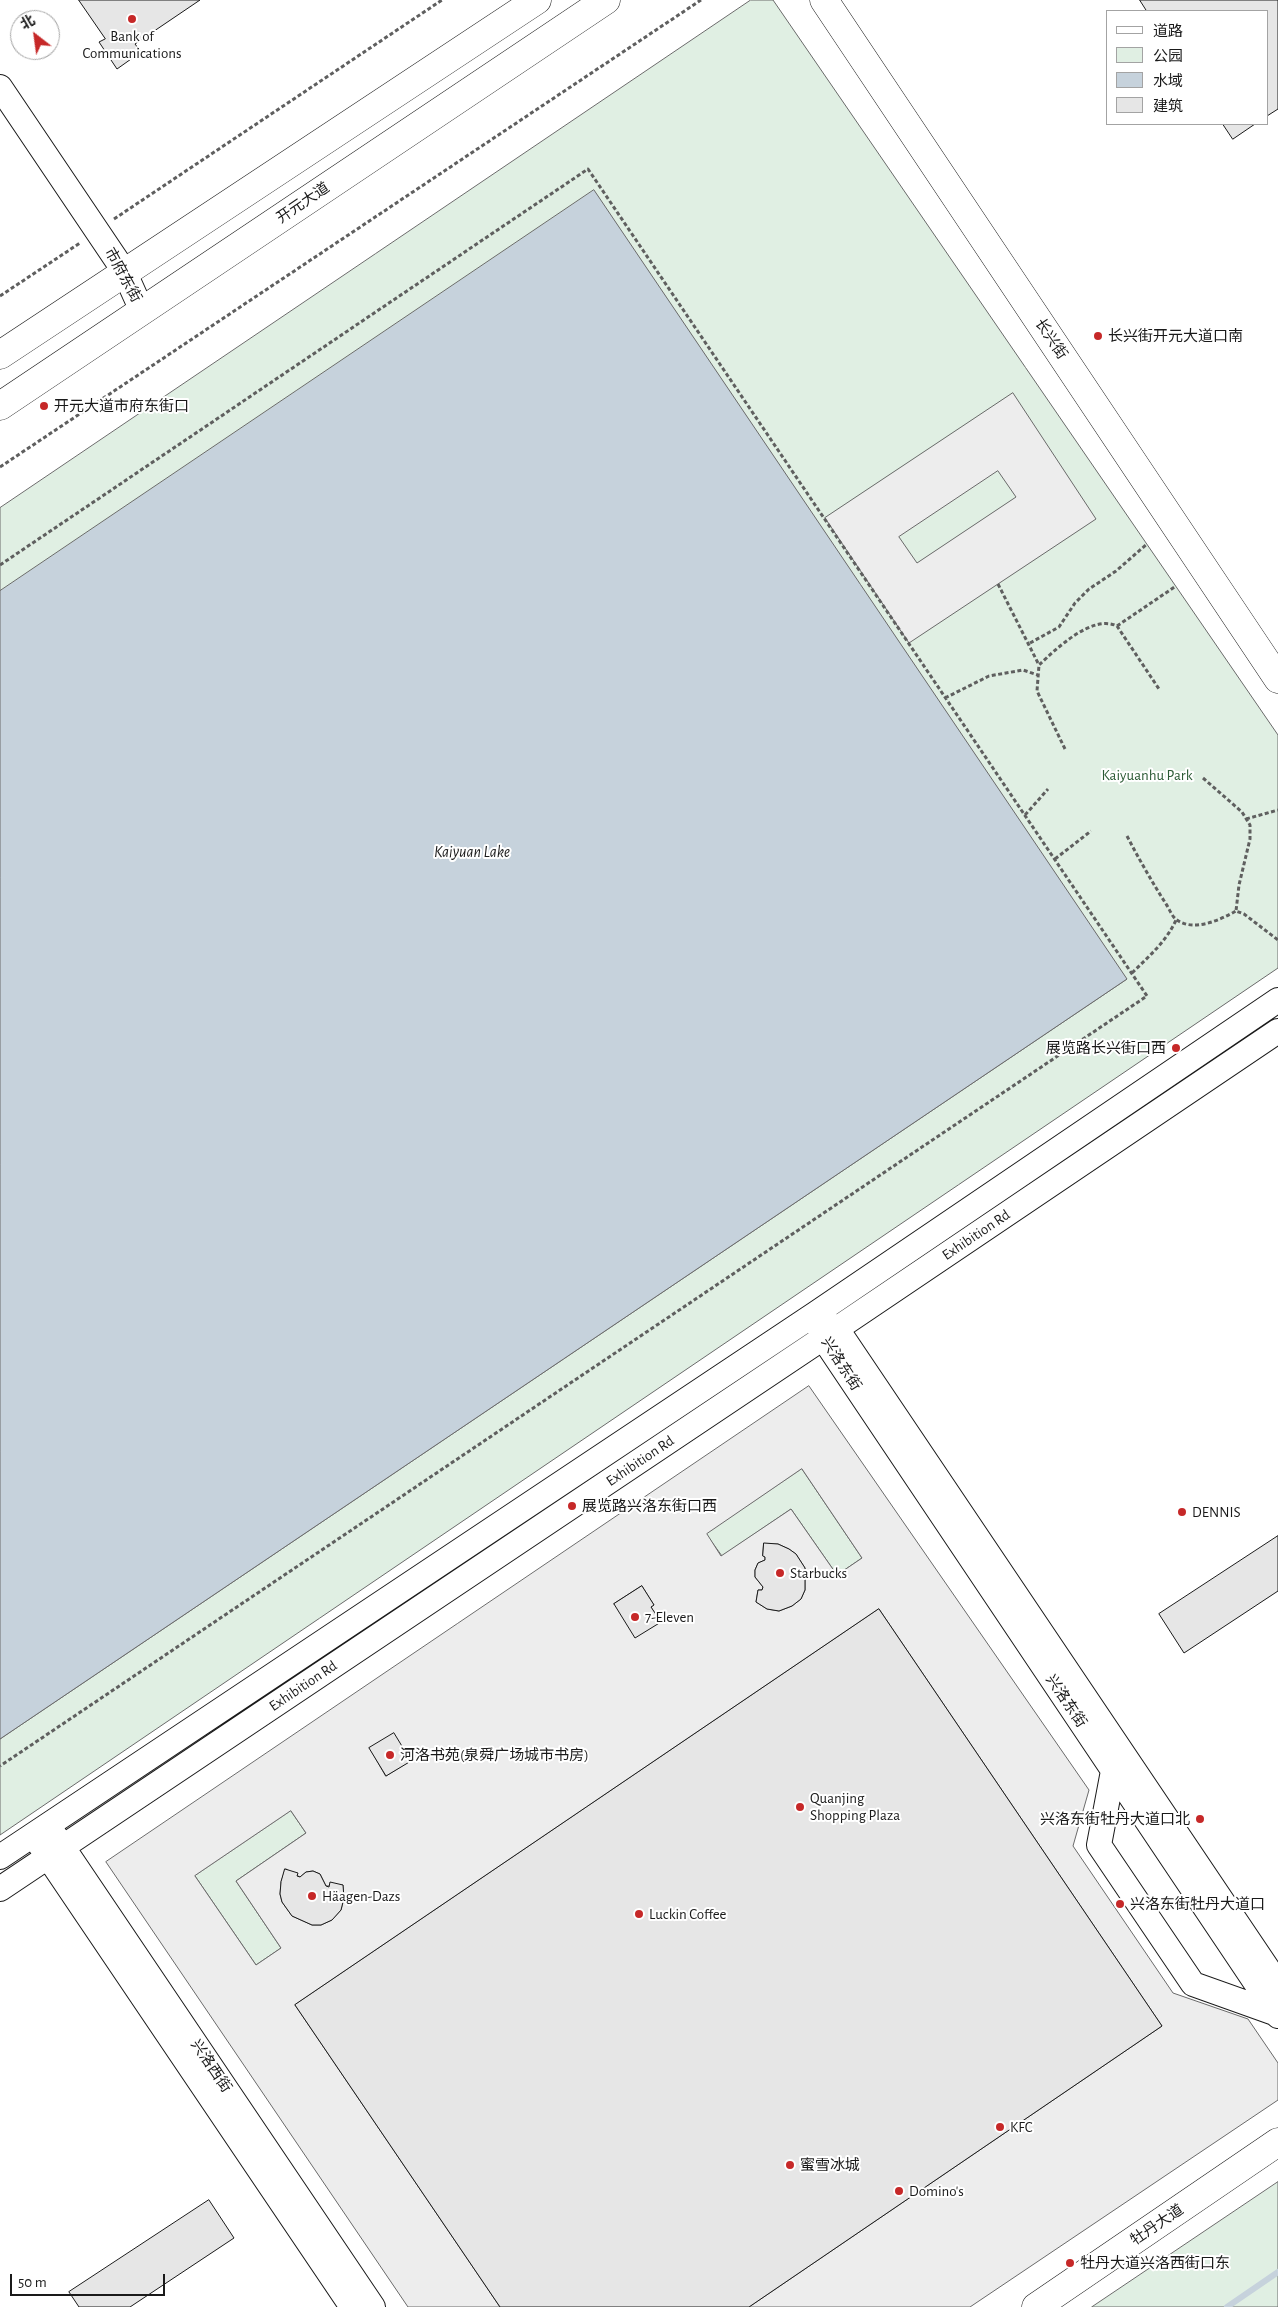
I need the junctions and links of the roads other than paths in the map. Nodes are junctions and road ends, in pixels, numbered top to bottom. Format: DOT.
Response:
graph roads {
  1 [pos="537,0"];
  2 [pos="606,0"];
  3 [pos="824,0"];
  4 [pos="847,0"];
  5 [pos="0,87"];
  6 [pos="0,113"];
  7 [pos="91,235"];
  8 [pos="118,275"];
  9 [pos="142,311"];
  10 [pos="0,355"];
  11 [pos="0,406"];
  12 [pos="1278,644"];
  13 [pos="1278,679"];
  14 [pos="1278,1000"];
  15 [pos="1278,1031"];
  16 [pos="814,1314"];
  17 [pos="830,1334"];
  18 [pos="1113,1771"];
  19 [pos="41,1830"];
  20 [pos="56,1852"];
  21 [pos="0,1857"];
  22 [pos="0,1888"];
  23 [pos="1278,1984"];
  24 [pos="1277,2015"];
  25 [pos="1278,2142"];
  26 [pos="352,2307"];
  27 [pos="373,2307"];
  28 [pos="1036,2307"];
  1 -- 8 [label="main road"];
  2 -- 9 [label="main road, 开元大道"];
  3 -- 13 [label="main road, 长兴街"];
  4 -- 12 [label="main road, 长兴街"];
  5 -- 7 [label="street, 市府东街"];
  6 -- 7 [label="street, 市府东街"];
  7 -- 8 [label="street, 市府东街"];
  8 -- 9 [label="street, 市府东街"];
  8 -- 10 [label="main road"];
  9 -- 11 [label="main road, 开元大道"];
  14 -- 16 [label="street, Exhibition Rd"];
  15 -- 17 [label="street, Exhibition Rd"];
  16 -- 17 [label="street, 兴洛东街"];
  16 -- 19 [label="street, Exhibition Rd"];
  17 -- 18 [label="street, 兴洛东街"];
  17 -- 20 [label="street, Exhibition Rd"];
  17 -- 23 [label="street, 兴洛东街"];
  18 -- 24 [label="street, 兴洛东街"];
  18 -- 24 [label="street"];
  19 -- 20 [label="street, 兴洛西街"];
  19 -- 21 [label="street, Exhibition Rd"];
  20 -- 22 [label="street, Exhibition Rd"];
  20 -- 26 [label="street, 兴洛西街"];
  20 -- 27 [label="street, 兴洛西街"];
  25 -- 28 [label="main road, 牡丹大道"];
}
